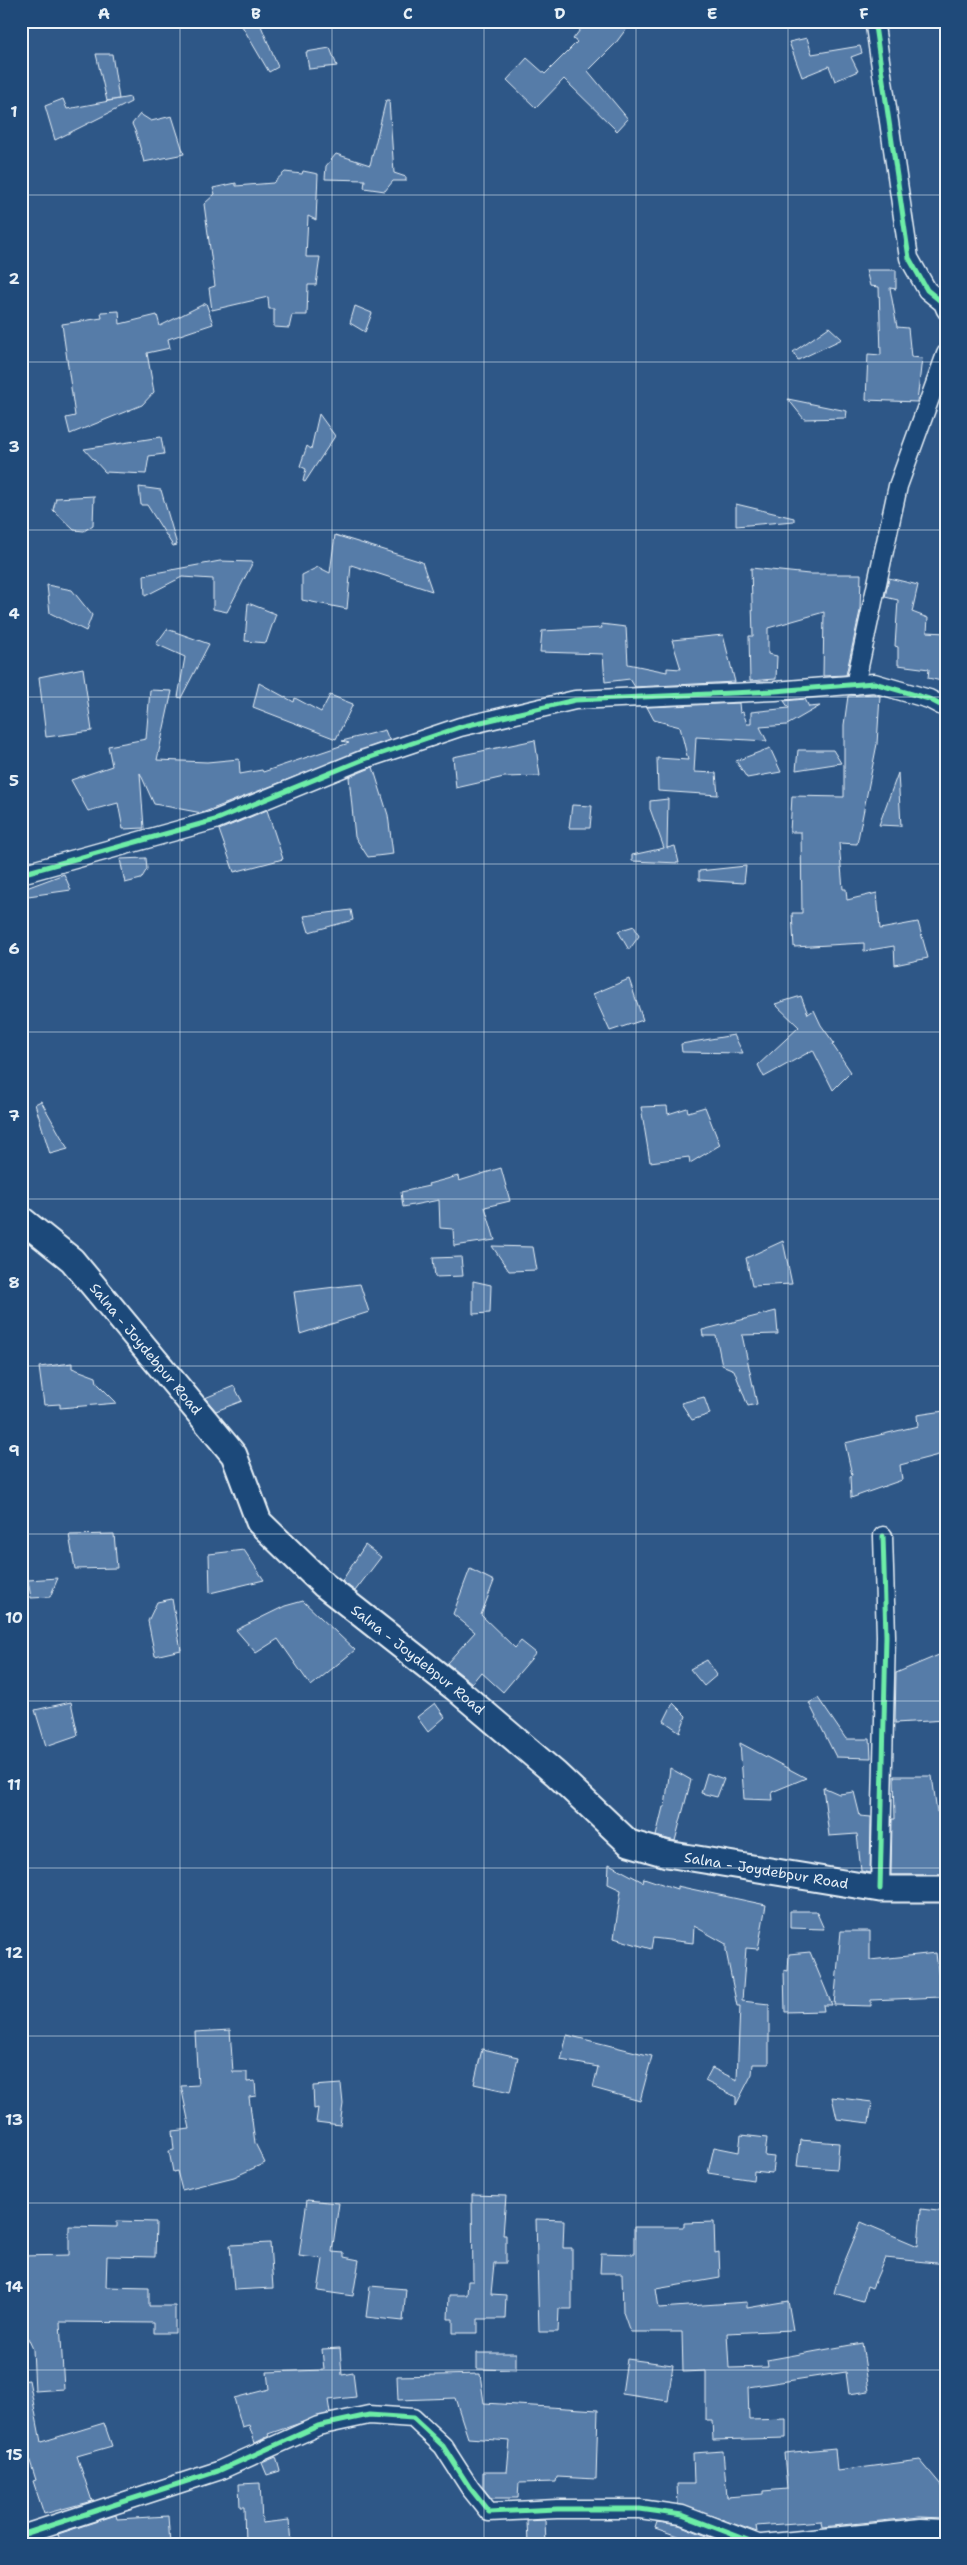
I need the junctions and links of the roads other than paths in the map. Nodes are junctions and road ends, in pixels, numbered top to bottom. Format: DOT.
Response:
graph roads {
  1 [pos="875,26"];
  2 [pos="946,310"];
  3 [pos="946,354"];
  4 [pos="855,685"];
  5 [pos="946,708"];
  6 [pos="21,874"];
  7 [pos="21,1218"];
  8 [pos="883,1536"];
  9 [pos="880,1889"];
  10 [pos="946,1889"];
  11 [pos="946,2529"];
  12 [pos="21,2535"];
  13 [pos="758,2544"];
  14 [pos="762,2544"];
  1 -- 2 [label="street"];
  3 -- 4 [label="street"];
  4 -- 5 [label="street"];
  4 -- 6 [label="street"];
  7 -- 9 [label="main road, Salna - Joydebpur Road"];
  8 -- 9 [label="street"];
  9 -- 10 [label="main road, Salna - Joydebpur Road"];
  11 -- 14 [label="street"];
  12 -- 13 [label="street"];
}
